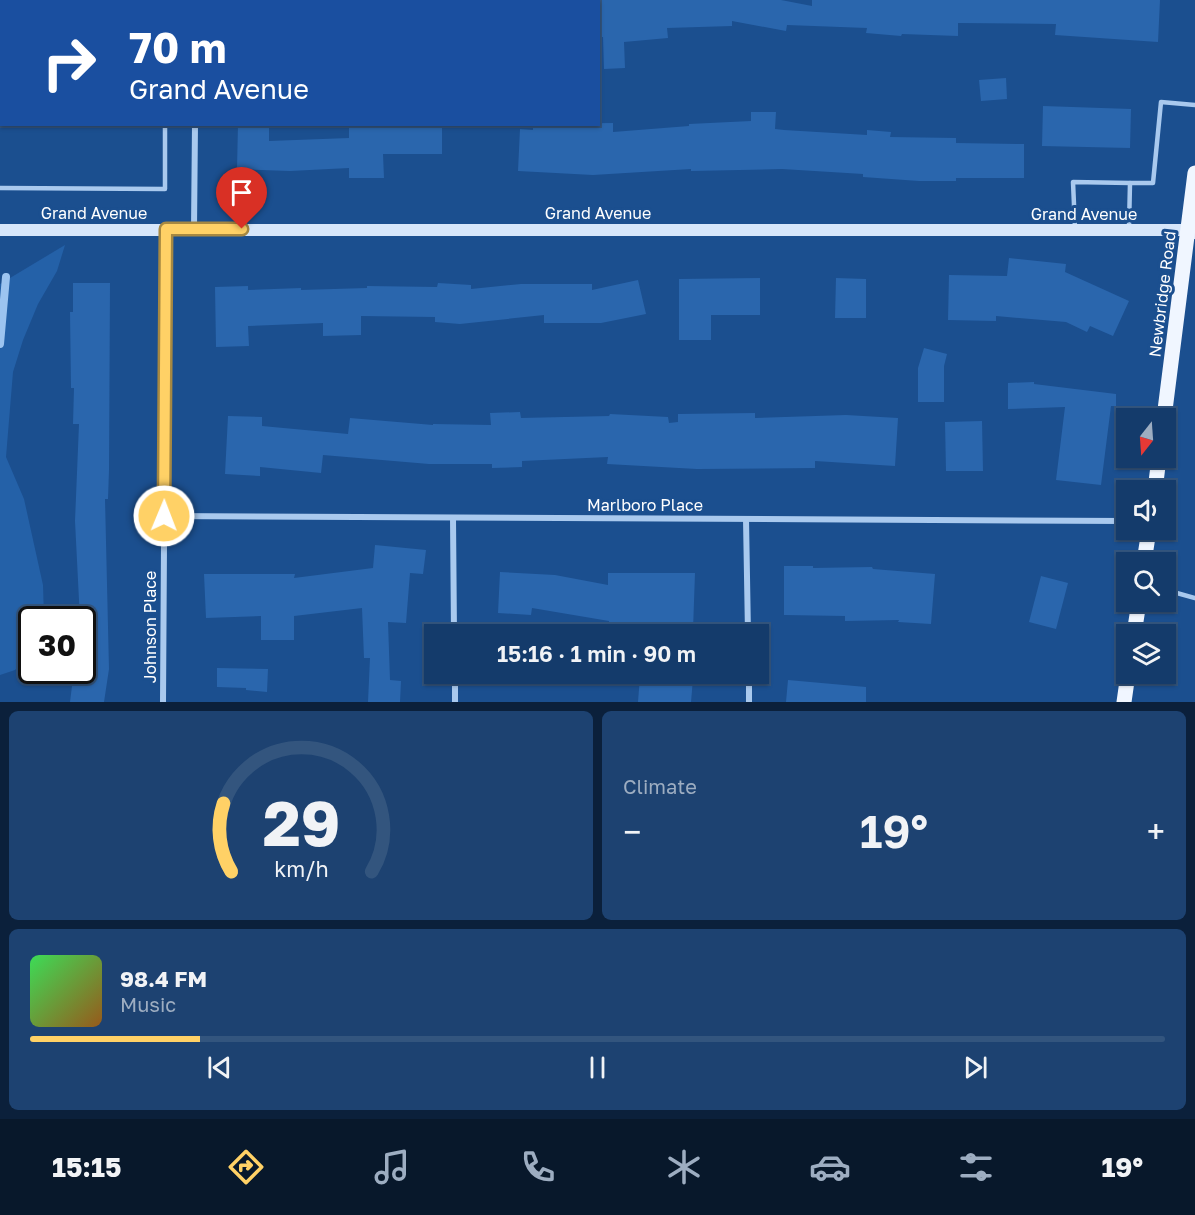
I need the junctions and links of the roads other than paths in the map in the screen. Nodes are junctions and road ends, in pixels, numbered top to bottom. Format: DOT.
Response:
graph roads {
  1 [pos="1195,105"];
  2 [pos="165,126"];
  3 [pos="195,126"];
  4 [pos="1195,173"];
  5 [pos="1130,183"];
  6 [pos="0,188"];
  7 [pos="166,229"];
  8 [pos="194,229"];
  9 [pos="0,230"];
  10 [pos="1075,230"];
  11 [pos="1129,230"];
  12 [pos="1191,232"];
  13 [pos="1165,408"];
  14 [pos="164,516"];
  15 [pos="453,518"];
  16 [pos="746,519"];
  17 [pos="1116,521"];
  18 [pos="1176,593"];
  19 [pos="1195,598"];
  20 [pos="454,624"];
  21 [pos="748,624"];
  22 [pos="454,684"];
  23 [pos="749,684"];
  24 [pos="1127,684"];
  25 [pos="163,702"];
  26 [pos="455,702"];
  27 [pos="749,702"];
  28 [pos="1124,702"];
  1 -- 5 [label="lane"];
  2 -- 6 [label="lane"];
  3 -- 8 [label="street"];
  4 -- 12 [label="main road, Newbridge Road"];
  5 -- 10 [label="lane"];
  5 -- 11 [label="lane"];
  7 -- 8 [label="street, Grand Avenue"];
  7 -- 9 [label="street, Grand Avenue"];
  7 -- 14 [label="street, Johnson Place"];
  8 -- 10 [label="street, Grand Avenue"];
  10 -- 11 [label="street, Grand Avenue"];
  11 -- 12 [label="street, Grand Avenue"];
  12 -- 13 [label="main road, Newbridge Road"];
  14 -- 15 [label="street, Marlboro Place"];
  14 -- 25 [label="street, Johnson Place"];
  15 -- 16 [label="street, Marlboro Place"];
  15 -- 20 [label="street"];
  16 -- 17 [label="street, Marlboro Place"];
  16 -- 21 [label="street"];
  18 -- 19 [label="lane"];
  22 -- 26 [label="street"];
  23 -- 27 [label="street"];
  24 -- 28 [label="main road"];
}
